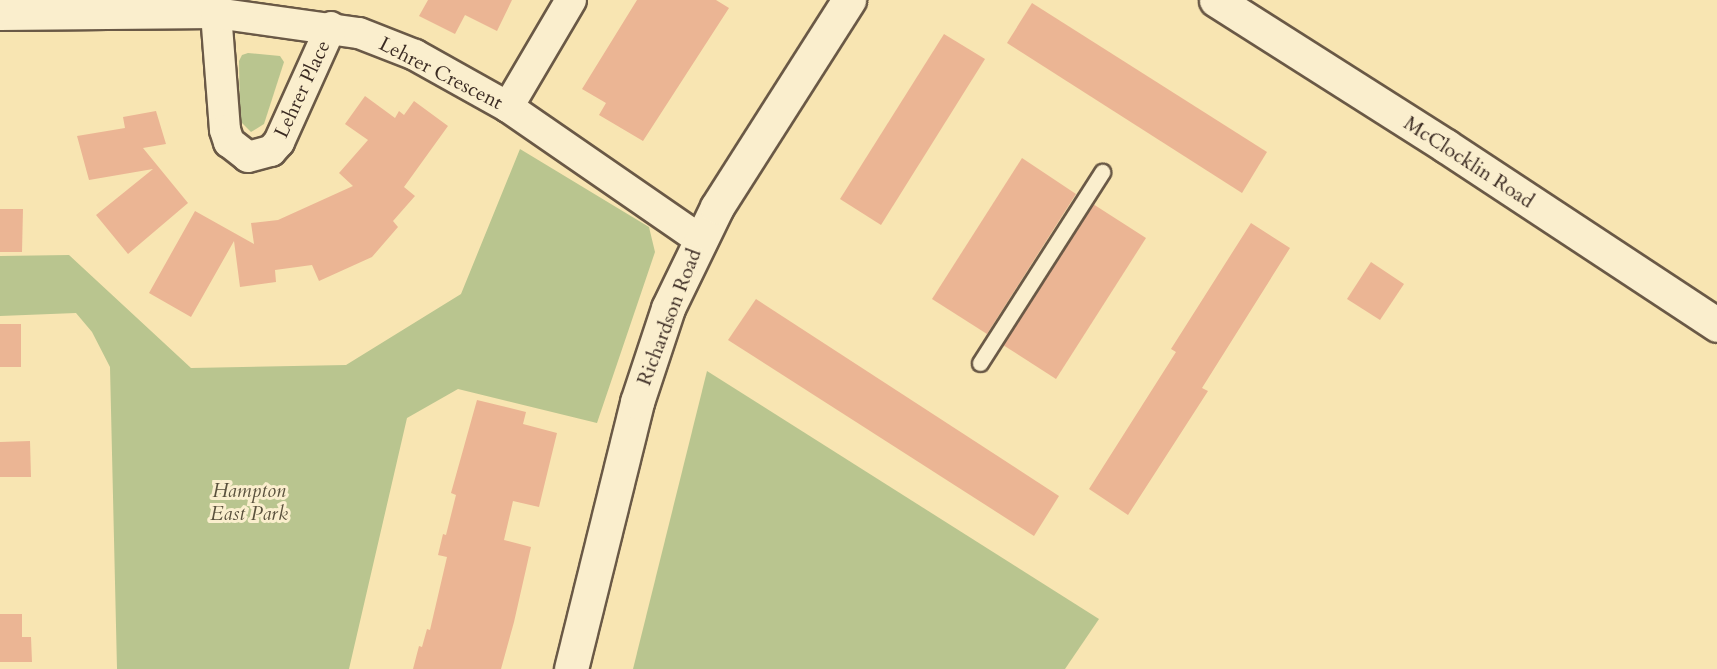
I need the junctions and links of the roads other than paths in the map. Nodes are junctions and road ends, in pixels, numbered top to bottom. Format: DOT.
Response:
graph roads {
  1 [pos="571,0"];
  2 [pos="849,0"];
  3 [pos="1218,0"];
  4 [pos="215,6"];
  5 [pos="0,15"];
  6 [pos="331,27"];
  7 [pos="508,107"];
  8 [pos="1102,171"];
  9 [pos="699,239"];
  10 [pos="1717,325"];
  11 [pos="980,363"];
  12 [pos="571,669"];
  1 -- 7 [label="street"];
  2 -- 9 [label="street, Richardson Road"];
  3 -- 10 [label="street, McClocklin Road"];
  4 -- 5 [label="street, Lehrer Crescent"];
  4 -- 6 [label="street, Lehrer Crescent"];
  4 -- 6 [label="street, Lehrer Place"];
  6 -- 7 [label="street, Lehrer Crescent"];
  7 -- 9 [label="street, Lehrer Crescent"];
  8 -- 11 [label="lane"];
  9 -- 12 [label="street, Richardson Road"];
}
